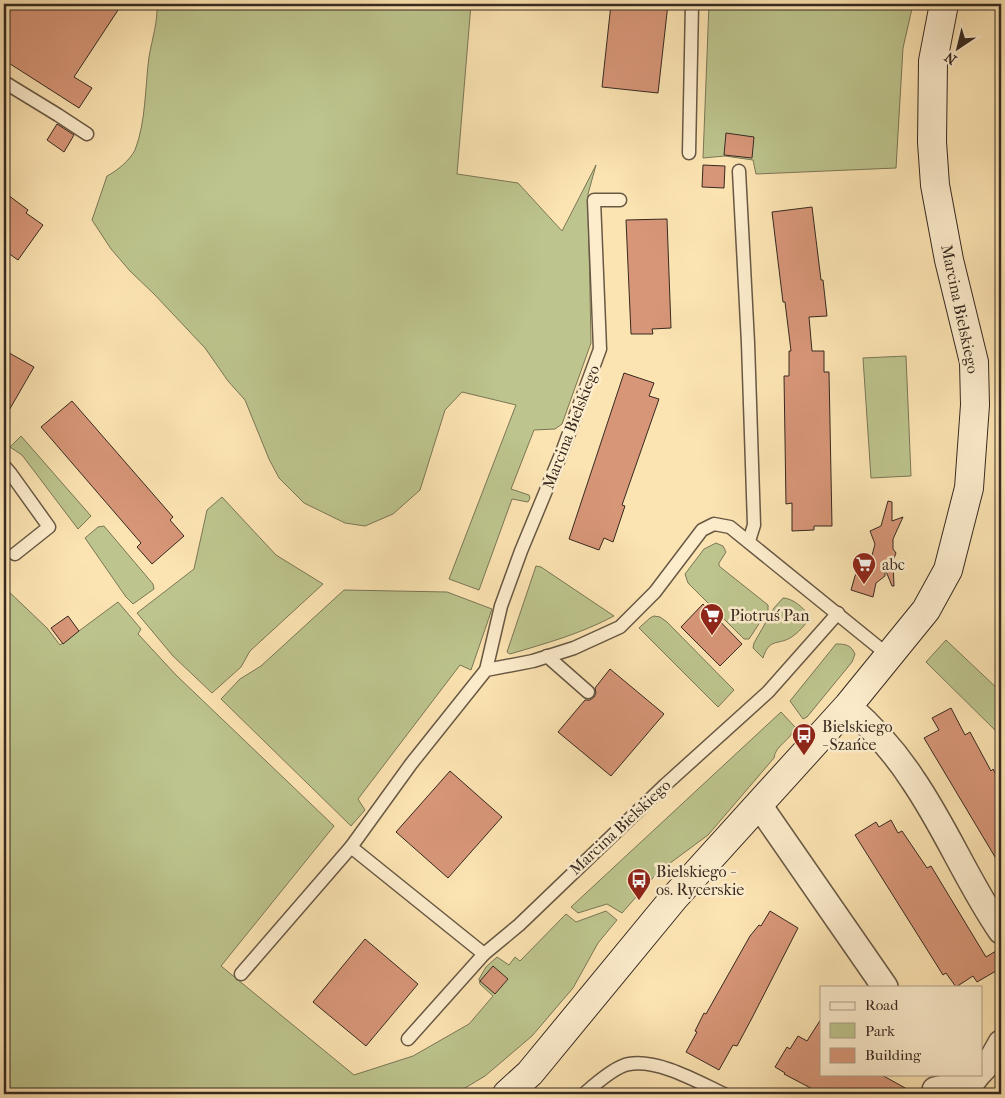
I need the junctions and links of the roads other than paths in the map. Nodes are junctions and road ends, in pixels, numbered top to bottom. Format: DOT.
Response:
graph roads {
  1 [pos="692,4"];
  2 [pos="944,4"];
  3 [pos="4,82"];
  4 [pos="87,134"];
  5 [pos="689,153"];
  6 [pos="739,171"];
  7 [pos="620,200"];
  8 [pos="4,466"];
  9 [pos="749,541"];
  10 [pos="15,554"];
  11 [pos="838,613"];
  12 [pos="888,655"];
  13 [pos="547,656"];
  14 [pos="486,670"];
  15 [pos="588,692"];
  16 [pos="848,706"];
  17 [pos="759,805"];
  18 [pos="351,847"];
  19 [pos="1001,931"];
  20 [pos="484,954"];
  21 [pos="241,974"];
  22 [pos="884,986"];
  23 [pos="408,1039"];
  24 [pos="1001,1043"];
  25 [pos="982,1070"];
  26 [pos="976,1076"];
  27 [pos="933,1086"];
  28 [pos="507,1094"];
  29 [pos="584,1094"];
  30 [pos="724,1094"];
  1 -- 5 [label="lane"];
  2 -- 12 [label="street, Marcina Bielskiego"];
  3 -- 4 [label="lane"];
  6 -- 9 [label="lane"];
  7 -- 14 [label="lane, Marcina Bielskiego"];
  8 -- 10 [label="lane"];
  9 -- 11 [label="lane"];
  9 -- 13 [label="lane"];
  11 -- 12 [label="lane"];
  11 -- 20 [label="lane, Marcina Bielskiego"];
  12 -- 16 [label="street, Marcina Bielskiego"];
  13 -- 14 [label="lane"];
  13 -- 15 [label="lane"];
  14 -- 18 [label="lane, Marcina Bielskiego"];
  16 -- 17 [label="street, Marcina Bielskiego"];
  16 -- 19 [label="street"];
  17 -- 22 [label="street"];
  17 -- 28 [label="street, Marcina Bielskiego"];
  18 -- 20 [label="lane"];
  18 -- 21 [label="lane, Marcina Bielskiego"];
  20 -- 23 [label="lane, Marcina Bielskiego"];
  24 -- 25 [label="street"];
  26 -- 27 [label="street"];
  29 -- 30 [label="lane"];
}
